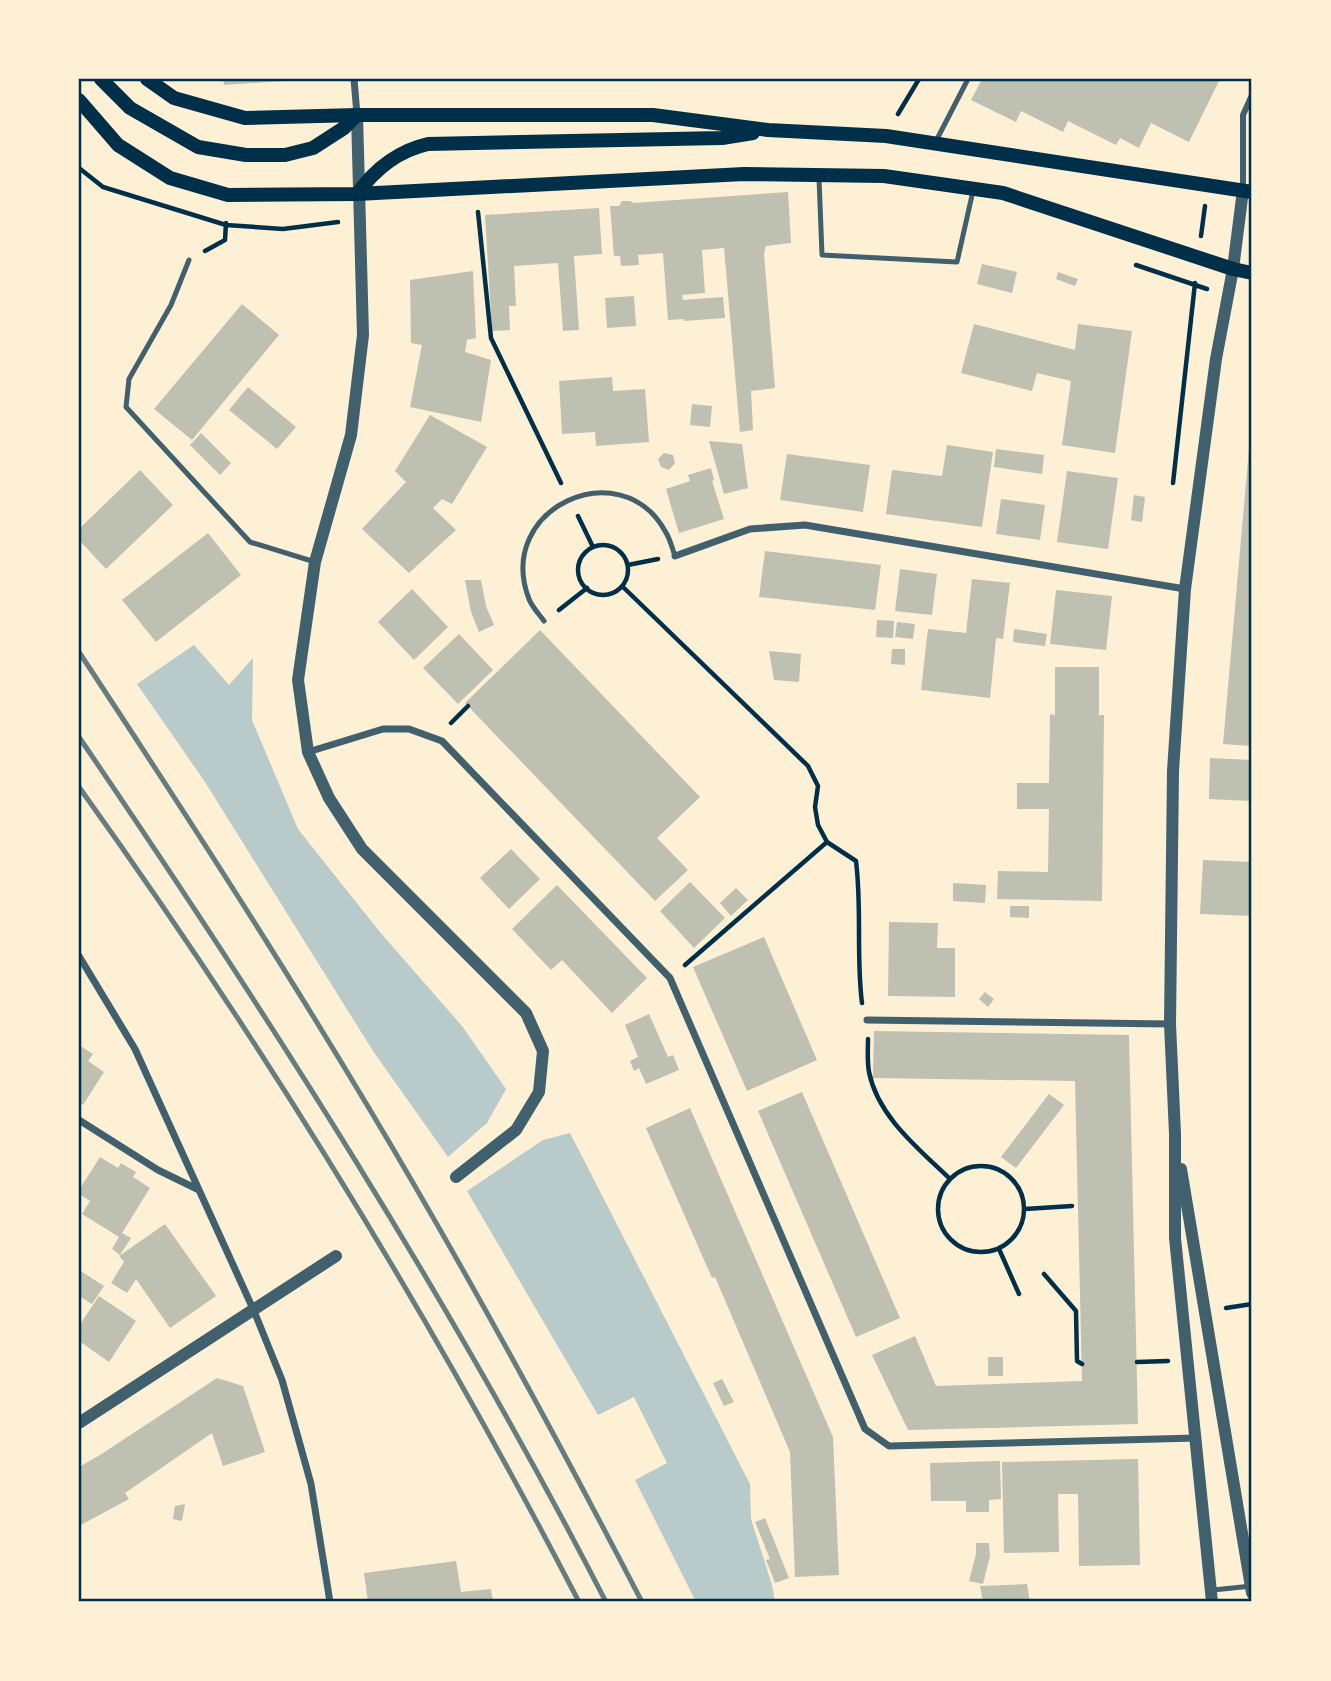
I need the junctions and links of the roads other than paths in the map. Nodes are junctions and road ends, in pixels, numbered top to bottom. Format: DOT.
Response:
graph roads {
  1 [pos="101,79"];
  2 [pos="148,79"];
  3 [pos="354,79"];
  4 [pos="968,79"];
  5 [pos="1252,95"];
  6 [pos="79,100"];
  7 [pos="357,115"];
  8 [pos="768,130"];
  9 [pos="935,143"];
  10 [pos="818,175"];
  11 [pos="974,189"];
  12 [pos="1247,191"];
  13 [pos="357,194"];
  14 [pos="189,260"];
  15 [pos="1233,269"];
  16 [pos="1252,272"];
  17 [pos="674,556"];
  18 [pos="316,562"];
  19 [pos="1185,589"];
  20 [pos="544,621"];
  21 [pos="308,752"];
  22 [pos="79,956"];
  23 [pos="867,1020"];
  24 [pos="1170,1024"];
  25 [pos="79,1120"];
  26 [pos="1175,1134"];
  27 [pos="456,1177"];
  28 [pos="199,1190"];
  29 [pos="336,1256"];
  30 [pos="254,1311"];
  31 [pos="79,1423"];
  32 [pos="1196,1438"];
  33 [pos="1252,1588"];
  34 [pos="1211,1597"];
  35 [pos="330,1602"];
  1 -- 7 [label="main road"];
  2 -- 7 [label="main road"];
  3 -- 7 [label="street"];
  4 -- 9 [label="lane"];
  5 -- 12 [label="street"];
  6 -- 13 [label="main road"];
  7 -- 8 [label="main road"];
  7 -- 13 [label="street"];
  8 -- 9 [label="main road"];
  8 -- 13 [label="main road"];
  9 -- 12 [label="main road"];
  10 -- 11 [label="main road"];
  10 -- 11 [label="lane"];
  10 -- 13 [label="main road"];
  11 -- 15 [label="main road"];
  12 -- 15 [label="street"];
  13 -- 18 [label="street"];
  14 -- 18 [label="lane"];
  15 -- 16 [label="main road"];
  15 -- 19 [label="street"];
  17 -- 19 [label="street"];
  17 -- 20 [label="lane"];
  18 -- 21 [label="street"];
  19 -- 24 [label="street"];
  21 -- 27 [label="street"];
  21 -- 32 [label="street"];
  22 -- 28 [label="street"];
  23 -- 24 [label="street"];
  24 -- 26 [label="street"];
  25 -- 28 [label="street"];
  26 -- 32 [label="street"];
  26 -- 33 [label="street"];
  28 -- 30 [label="street"];
  29 -- 30 [label="street"];
  30 -- 31 [label="street"];
  30 -- 35 [label="street"];
  32 -- 34 [label="street"];
  33 -- 34 [label="lane"];
}
